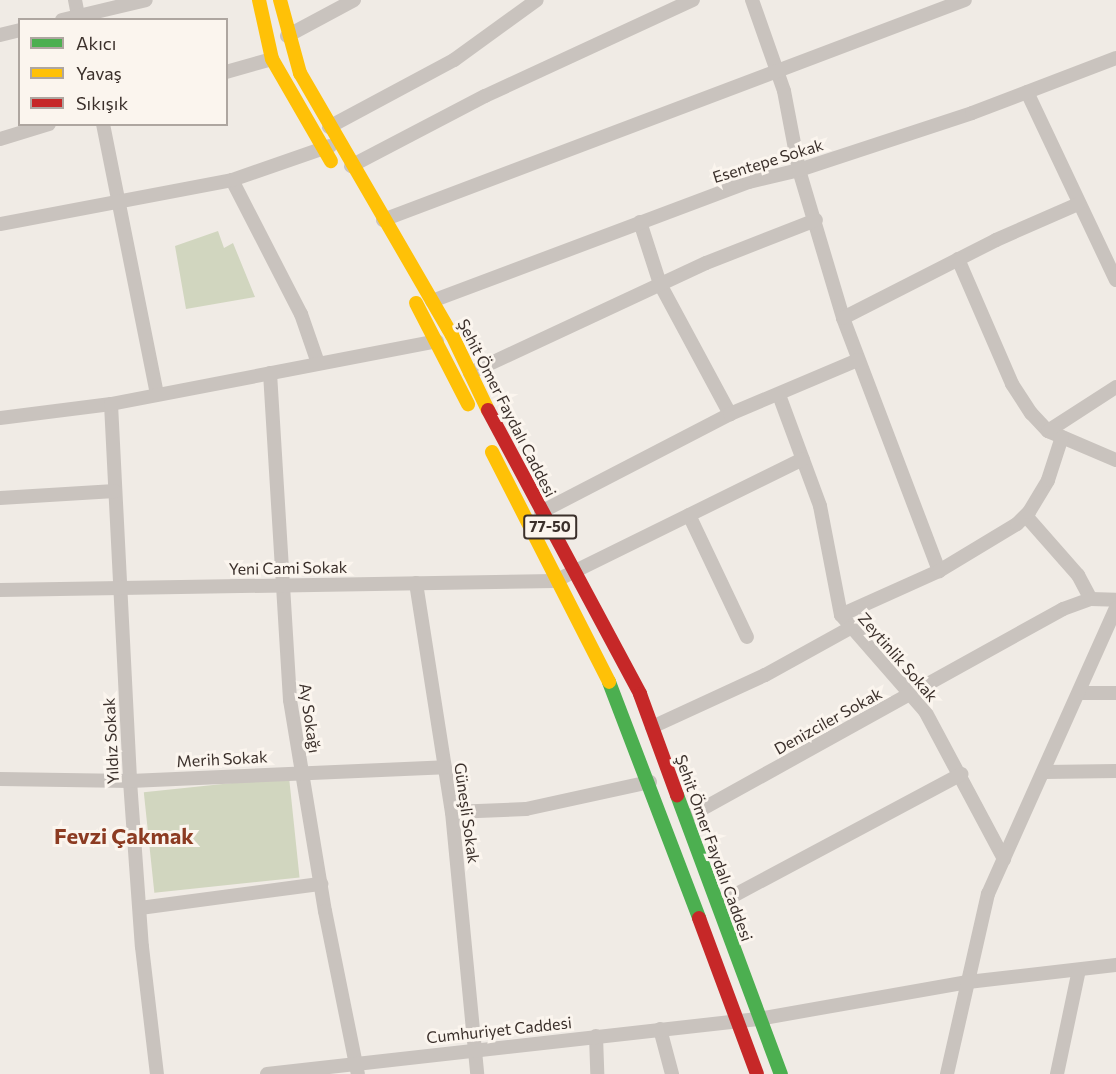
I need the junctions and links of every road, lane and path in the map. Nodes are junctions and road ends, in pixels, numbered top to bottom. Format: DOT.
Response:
graph roads {
  1 [pos="75,0"];
  2 [pos="146,0"];
  3 [pos="259,0"];
  4 [pos="280,0"];
  5 [pos="354,0"];
  6 [pos="537,0"];
  7 [pos="693,0"];
  8 [pos="752,0"];
  9 [pos="965,0"];
  10 [pos="78,18"];
  11 [pos="18,30"];
  12 [pos="0,35"];
  13 [pos="286,36"];
  14 [pos="1116,58"];
  15 [pos="272,59"];
  16 [pos="776,68"];
  17 [pos="228,71"];
  18 [pos="1027,92"];
  19 [pos="42,126"];
  20 [pos="103,126"];
  21 [pos="329,127"];
  22 [pos="0,139"];
  23 [pos="337,142"];
  24 [pos="324,149"];
  25 [pos="351,166"];
  26 [pos="799,170"];
  27 [pos="341,178"];
  28 [pos="232,180"];
  29 [pos="117,202"];
  30 [pos="1078,204"];
  31 [pos="365,217"];
  32 [pos="383,220"];
  33 [pos="816,220"];
  34 [pos="640,222"];
  35 [pos="0,224"];
  36 [pos="958,259"];
  37 [pos="1116,280"];
  38 [pos="660,284"];
  39 [pos="432,301"];
  40 [pos="843,318"];
  41 [pos="437,341"];
  42 [pos="858,360"];
  43 [pos="318,363"];
  44 [pos="270,373"];
  45 [pos="470,373"];
  46 [pos="1116,387"];
  47 [pos="157,394"];
  48 [pos="779,395"];
  49 [pos="111,404"];
  50 [pos="730,414"];
  51 [pos="0,418"];
  52 [pos="477,422"];
  53 [pos="1048,431"];
  54 [pos="1062,437"];
  55 [pos="487,441"];
  56 [pos="803,459"];
  57 [pos="1116,460"];
  58 [pos="115,491"];
  59 [pos="0,498"];
  60 [pos="541,512"];
  61 [pos="689,515"];
  62 [pos="1026,516"];
  63 [pos="574,571"];
  64 [pos="939,571"];
  65 [pos="555,581"];
  66 [pos="416,583"];
  67 [pos="282,584"];
  68 [pos="119,586"];
  69 [pos="0,590"];
  70 [pos="1091,598"];
  71 [pos="1116,600"];
  72 [pos="1115,614"];
  73 [pos="841,615"];
  74 [pos="850,628"];
  75 [pos="747,637"];
  76 [pos="1080,693"];
  77 [pos="1116,693"];
  78 [pos="911,694"];
  79 [pos="652,727"];
  80 [pos="445,767"];
  81 [pos="1116,771"];
  82 [pos="301,772"];
  83 [pos="1045,772"];
  84 [pos="961,774"];
  85 [pos="0,779"];
  86 [pos="130,781"];
  87 [pos="650,782"];
  88 [pos="452,812"];
  89 [pos="686,818"];
  90 [pos="1004,859"];
  91 [pos="321,884"];
  92 [pos="718,904"];
  93 [pos="140,909"];
  94 [pos="1116,965"];
  95 [pos="1078,970"];
  96 [pos="968,982"];
  97 [pos="758,1019"];
  98 [pos="735,1021"];
  99 [pos="660,1029"];
  100 [pos="596,1036"];
  101 [pos="477,1049"];
  102 [pos="358,1068"];
  103 [pos="157,1074"];
  104 [pos="267,1074"];
  105 [pos="477,1074"];
  106 [pos="597,1074"];
  107 [pos="672,1074"];
  108 [pos="757,1074"];
  109 [pos="781,1074"];
  110 [pos="947,1074"];
  111 [pos="1058,1074"];
  1 -- 10 [label="street"];
  2 -- 10 [label="street"];
  3 -- 15 [label="main road"];
  4 -- 13 [label="main road, Şehit Ömer Faydalı Caddesi / 77-50"];
  5 -- 13 [label="street"];
  6 -- 21 [label="street"];
  7 -- 25 [label="street"];
  8 -- 16 [label="street"];
  9 -- 16 [label="street"];
  11 -- 12 [label="street"];
  13 -- 21 [label="main road, Şehit Ömer Faydalı Caddesi / 77-50"];
  14 -- 18 [label="street, Esentepe Sokak"];
  15 -- 17 [label="street"];
  15 -- 24 [label="main road"];
  16 -- 26 [label="street"];
  16 -- 32 [label="street"];
  18 -- 26 [label="street, Esentepe Sokak"];
  18 -- 30 [label="street"];
  19 -- 22 [label="street"];
  20 -- 29 [label="street"];
  21 -- 23 [label="main road, Şehit Ömer Faydalı Caddesi / 77-50"];
  23 -- 24 [label="street"];
  23 -- 25 [label="main road, Şehit Ömer Faydalı Caddesi / 77-50"];
  24 -- 27 [label="main road"];
  24 -- 28 [label="street"];
  25 -- 32 [label="main road, Şehit Ömer Faydalı Caddesi / 77-50"];
  26 -- 33 [label="street"];
  26 -- 34 [label="street, Esentepe Sokak"];
  28 -- 29 [label="street"];
  28 -- 43 [label="street"];
  29 -- 35 [label="street"];
  29 -- 47 [label="street"];
  30 -- 36 [label="street"];
  30 -- 37 [label="street"];
  31 -- 41 [label="main road, Şehit Ömer Faydalı Caddesi"];
  32 -- 39 [label="main road, Şehit Ömer Faydalı Caddesi / 77-50"];
  33 -- 38 [label="street"];
  33 -- 40 [label="street"];
  34 -- 38 [label="street"];
  34 -- 39 [label="street, Esentepe Sokak"];
  36 -- 40 [label="street"];
  36 -- 53 [label="street"];
  38 -- 45 [label="street"];
  38 -- 50 [label="street"];
  39 -- 45 [label="main road, Şehit Ömer Faydalı Caddesi / 77-50"];
  40 -- 42 [label="street"];
  41 -- 43 [label="street"];
  41 -- 52 [label="main road, Şehit Ömer Faydalı Caddesi"];
  42 -- 48 [label="street"];
  42 -- 64 [label="street"];
  43 -- 44 [label="street"];
  44 -- 47 [label="street"];
  44 -- 67 [label="street, Ay Sokağı"];
  45 -- 60 [label="main road, Şehit Ömer Faydalı Caddesi / 77-50"];
  46 -- 53 [label="street"];
  47 -- 49 [label="street"];
  48 -- 50 [label="street"];
  48 -- 56 [label="street, Zeytinlik Sokak"];
  49 -- 51 [label="street"];
  49 -- 58 [label="street, Yıldız Sokak"];
  50 -- 60 [label="street"];
  53 -- 54 [label="street"];
  54 -- 57 [label="street"];
  54 -- 62 [label="street"];
  55 -- 65 [label="main road, Şehit Ömer Faydalı Caddesi / 77-50"];
  56 -- 61 [label="street, Yeni Cami Sokak"];
  56 -- 73 [label="street, Zeytinlik Sokak"];
  58 -- 59 [label="street"];
  58 -- 68 [label="street, Yıldız Sokak"];
  60 -- 63 [label="main road, Şehit Ömer Faydalı Caddesi / 77-50"];
  61 -- 63 [label="street, Yeni Cami Sokak"];
  61 -- 75 [label="street"];
  62 -- 64 [label="street"];
  62 -- 70 [label="street"];
  63 -- 65 [label="street, Yeni Cami Sokak"];
  63 -- 79 [label="main road, Şehit Ömer Faydalı Caddesi / 77-50"];
  64 -- 73 [label="street"];
  65 -- 66 [label="street, Yeni Cami Sokak"];
  65 -- 87 [label="main road, Şehit Ömer Faydalı Caddesi / 77-50"];
  66 -- 67 [label="street, Yeni Cami Sokak"];
  66 -- 80 [label="street, Güneşli Sokak"];
  67 -- 68 [label="street, Yeni Cami Sokak"];
  67 -- 82 [label="street, Ay Sokağı"];
  68 -- 69 [label="street, Yeni Cami Sokak"];
  68 -- 86 [label="street, Yıldız Sokak"];
  70 -- 71 [label="street, Denizciler Sokak"];
  70 -- 78 [label="street, Denizciler Sokak"];
  72 -- 76 [label="street"];
  73 -- 74 [label="street, Zeytinlik Sokak"];
  74 -- 78 [label="street, Zeytinlik Sokak"];
  74 -- 79 [label="street"];
  76 -- 77 [label="street"];
  76 -- 83 [label="street"];
  78 -- 84 [label="street, Zeytinlik Sokak"];
  78 -- 89 [label="street, Denizciler Sokak"];
  79 -- 89 [label="main road, Şehit Ömer Faydalı Caddesi / 77-50"];
  80 -- 82 [label="street, Merih Sokak"];
  80 -- 88 [label="street, Güneşli Sokak"];
  81 -- 83 [label="street"];
  82 -- 86 [label="street, Merih Sokak"];
  82 -- 91 [label="street, Ay Sokağı"];
  83 -- 90 [label="street"];
  84 -- 90 [label="street, Zeytinlik Sokak"];
  84 -- 92 [label="street"];
  85 -- 86 [label="street, Merih Sokak"];
  86 -- 93 [label="street, Yıldız Sokak"];
  87 -- 88 [label="street"];
  87 -- 98 [label="main road, Şehit Ömer Faydalı Caddesi / 77-50"];
  88 -- 101 [label="street, Güneşli Sokak"];
  89 -- 92 [label="main road, Şehit Ömer Faydalı Caddesi / 77-50"];
  90 -- 96 [label="street"];
  91 -- 93 [label="street"];
  91 -- 102 [label="street, Ay Sokağı"];
  92 -- 97 [label="main road, Şehit Ömer Faydalı Caddesi / 77-50"];
  93 -- 103 [label="street, Yıldız Sokak"];
  94 -- 95 [label="street, Cumhuriyet Caddesi"];
  95 -- 96 [label="street, Cumhuriyet Caddesi"];
  95 -- 111 [label="street"];
  96 -- 97 [label="street, Cumhuriyet Caddesi"];
  96 -- 110 [label="street"];
  97 -- 98 [label="street, Cumhuriyet Caddesi"];
  97 -- 109 [label="main road, Şehit Ömer Faydalı Caddesi / 77-50"];
  98 -- 99 [label="street, Cumhuriyet Caddesi"];
  98 -- 108 [label="main road, Şehit Ömer Faydalı Caddesi / 77-50"];
  99 -- 100 [label="street, Cumhuriyet Caddesi"];
  99 -- 107 [label="street"];
  100 -- 101 [label="street, Cumhuriyet Caddesi"];
  100 -- 106 [label="street"];
  101 -- 102 [label="street, Cumhuriyet Caddesi"];
  101 -- 105 [label="street, Güneşli Sokak"];
  102 -- 104 [label="street, Cumhuriyet Caddesi"];
}
